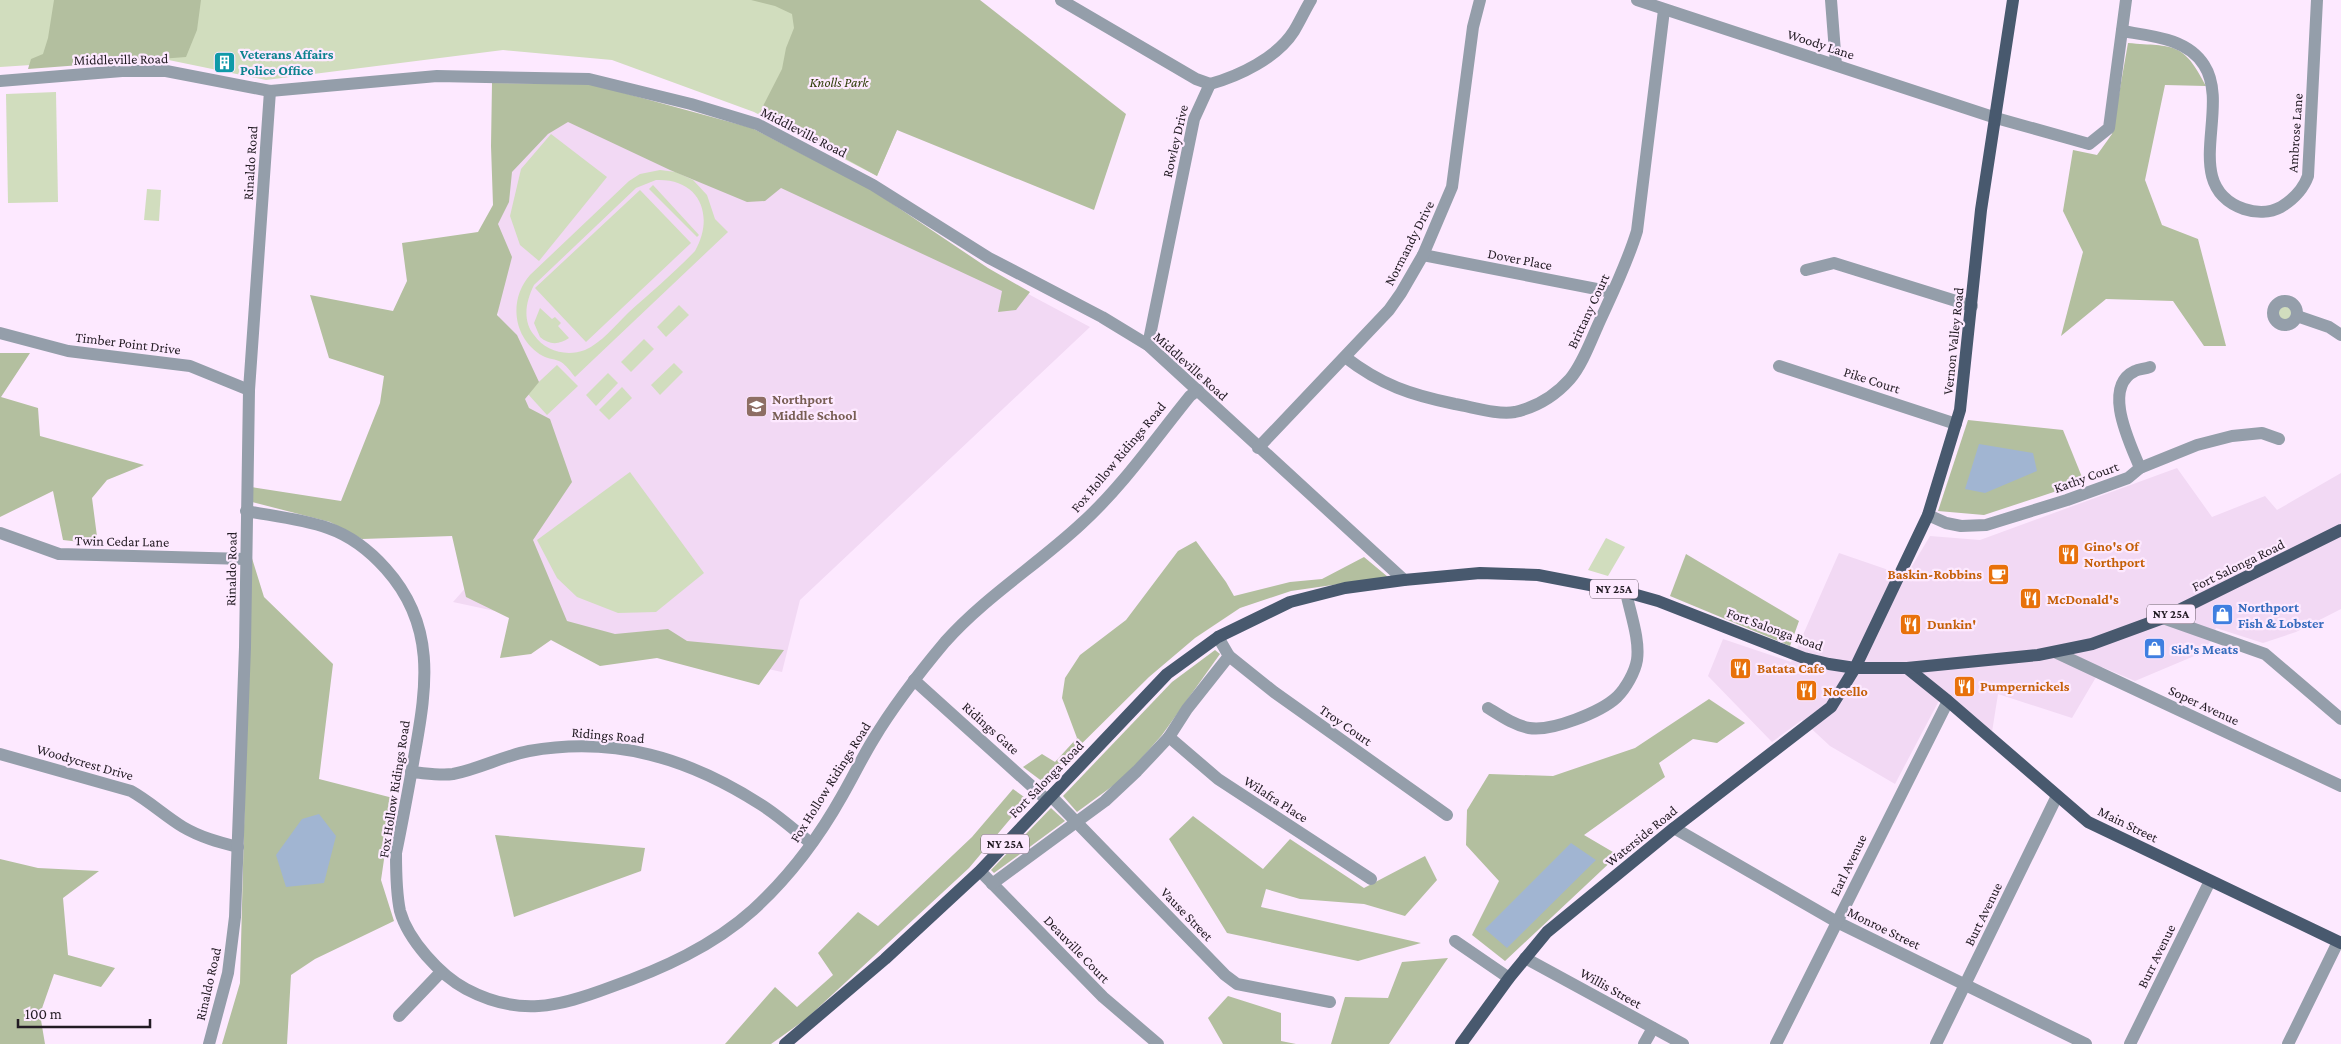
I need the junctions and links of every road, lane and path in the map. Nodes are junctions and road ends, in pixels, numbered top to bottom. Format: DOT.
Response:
graph roads {
  1 [pos="1062,0"];
  2 [pos="1311,0"];
  3 [pos="1480,0"];
  4 [pos="1636,0"];
  5 [pos="1831,0"];
  6 [pos="2013,0"];
  7 [pos="2126,0"];
  8 [pos="2317,0"];
  9 [pos="1082,5"];
  10 [pos="1664,10"];
  11 [pos="2122,31"];
  12 [pos="1836,65"];
  13 [pos="0,81"];
  14 [pos="1210,84"];
  15 [pos="270,91"];
  16 [pos="1996,118"];
  17 [pos="1423,255"];
  18 [pos="1806,270"];
  19 [pos="1612,292"];
  20 [pos="1972,306"];
  21 [pos="2297,316"];
  22 [pos="0,333"];
  23 [pos="2341,335"];
  24 [pos="1148,345"];
  25 [pos="1345,357"];
  26 [pos="1779,366"];
  27 [pos="2150,367"];
  28 [pos="250,390"];
  29 [pos="1198,390"];
  30 [pos="1956,424"];
  31 [pos="2279,439"];
  32 [pos="1258,448"];
  33 [pos="2140,468"];
  34 [pos="246,511"];
  35 [pos="1928,515"];
  36 [pos="2341,530"];
  37 [pos="0,533"];
  38 [pos="246,559"];
  39 [pos="1404,580"];
  40 [pos="1626,592"];
  41 [pos="2164,618"];
  42 [pos="1218,637"];
  43 [pos="2055,652"];
  44 [pos="1229,656"];
  45 [pos="1855,668"];
  46 [pos="1907,668"];
  47 [pos="914,680"];
  48 [pos="1948,700"];
  49 [pos="1488,708"];
  50 [pos="2341,719"];
  51 [pos="1169,737"];
  52 [pos="0,754"];
  53 [pos="411,772"];
  54 [pos="2341,786"];
  55 [pos="2057,796"];
  56 [pos="1049,798"];
  57 [pos="1447,816"];
  58 [pos="1077,821"];
  59 [pos="1674,828"];
  60 [pos="811,843"];
  61 [pos="238,847"];
  62 [pos="980,871"];
  63 [pos="1371,879"];
  64 [pos="2210,881"];
  65 [pos="992,884"];
  66 [pos="1837,922"];
  67 [pos="1455,941"];
  68 [pos="2340,943"];
  69 [pos="1525,958"];
  70 [pos="441,972"];
  71 [pos="1509,978"];
  72 [pos="1965,984"];
  73 [pos="1330,1002"];
  74 [pos="399,1016"];
  75 [pos="1653,1028"];
  76 [pos="209,1044"];
  77 [pos="785,1044"];
  78 [pos="1158,1044"];
  79 [pos="1461,1044"];
  80 [pos="1644,1044"];
  81 [pos="1683,1044"];
  82 [pos="1776,1044"];
  83 [pos="1936,1044"];
  84 [pos="2086,1044"];
  85 [pos="2130,1044"];
  86 [pos="2288,1044"];
  1 -- 9 [label="street"];
  2 -- 14 [label="street"];
  3 -- 17 [label="street, Normandy Drive"];
  4 -- 10 [label="street, Woody Lane"];
  5 -- 12 [label="street"];
  6 -- 16 [label="main road, Vernon Valley Road"];
  7 -- 11 [label="street"];
  8 -- 11 [label="street, Ambrose Lane"];
  9 -- 14 [label="street"];
  10 -- 12 [label="street, Woody Lane"];
  10 -- 19 [label="street, Brittany Court"];
  11 -- 16 [label="street"];
  12 -- 16 [label="street, Woody Lane"];
  13 -- 15 [label="street, Middleville Road"];
  14 -- 24 [label="street, Rowley Drive"];
  15 -- 24 [label="street, Middleville Road"];
  15 -- 28 [label="street, Rinaldo Road"];
  16 -- 20 [label="main road, Vernon Valley Road"];
  17 -- 19 [label="street, Dover Place"];
  17 -- 25 [label="street, Normandy Drive"];
  18 -- 20 [label="street"];
  19 -- 25 [label="street, Brittany Court"];
  20 -- 30 [label="main road, Vernon Valley Road"];
  21 -- 23 [label="street"];
  22 -- 28 [label="street, Timber Point Drive"];
  24 -- 29 [label="street, Middleville Road"];
  25 -- 32 [label="street, Normandy Drive"];
  26 -- 30 [label="street, Pike Court"];
  27 -- 33 [label="street"];
  28 -- 34 [label="street, Rinaldo Road"];
  29 -- 32 [label="street, Middleville Road"];
  29 -- 47 [label="street, Fox Hollow Ridings Road"];
  30 -- 35 [label="main road, Vernon Valley Road"];
  31 -- 33 [label="street, Kathy Court"];
  32 -- 39 [label="street, Middleville Road"];
  33 -- 35 [label="street, Kathy Court"];
  34 -- 38 [label="street, Rinaldo Road"];
  34 -- 53 [label="street, Fox Hollow Ridings Road"];
  35 -- 45 [label="main road, Vernon Valley Road"];
  36 -- 41 [label="main road, Fort Salonga Road / NY 25A"];
  37 -- 38 [label="street, Twin Cedar Lane"];
  38 -- 61 [label="street, Rinaldo Road"];
  39 -- 40 [label="main road, Fort Salonga Road / NY 25A"];
  39 -- 42 [label="main road, Fort Salonga Road / NY 25A"];
  40 -- 45 [label="main road, Fort Salonga Road / NY 25A"];
  40 -- 49 [label="street"];
  41 -- 43 [label="main road, Fort Salonga Road / NY 25A"];
  41 -- 50 [label="street"];
  42 -- 44 [label="street"];
  42 -- 56 [label="main road, Fort Salonga Road / NY 25A"];
  43 -- 46 [label="main road, Fort Salonga Road / NY 25A"];
  43 -- 54 [label="street, Soper Avenue"];
  44 -- 51 [label="street"];
  44 -- 57 [label="street, Troy Court"];
  45 -- 46 [label="main road, Fort Salonga Road / NY 25A"];
  45 -- 59 [label="main road, Waterside Road"];
  46 -- 48 [label="main road, Main Street"];
  47 -- 56 [label="street, Ridings Gate"];
  47 -- 60 [label="street, Fox Hollow Ridings Road"];
  48 -- 55 [label="main road, Main Street"];
  48 -- 66 [label="street, Earl Avenue"];
  51 -- 58 [label="street"];
  51 -- 63 [label="street, Wilafra Place"];
  52 -- 61 [label="street, Woodycrest Drive"];
  53 -- 60 [label="street, Ridings Road"];
  53 -- 70 [label="street, Fox Hollow Ridings Road"];
  55 -- 64 [label="main road, Main Street"];
  55 -- 72 [label="street, Burt Avenue"];
  56 -- 58 [label="street, Vause Street"];
  56 -- 62 [label="main road, Fort Salonga Road / NY 25A"];
  58 -- 65 [label="street"];
  58 -- 73 [label="street, Vause Street"];
  59 -- 66 [label="street, Monroe Street"];
  59 -- 69 [label="main road, Waterside Road"];
  60 -- 70 [label="street, Fox Hollow Ridings Road"];
  61 -- 76 [label="street, Rinaldo Road"];
  62 -- 65 [label="street, Deauville Court"];
  62 -- 77 [label="main road, Fort Salonga Road / NY 25A"];
  64 -- 68 [label="main road, Main Street"];
  64 -- 85 [label="street, Burr Avenue"];
  65 -- 78 [label="street, Deauville Court"];
  66 -- 72 [label="street, Monroe Street"];
  66 -- 82 [label="street, Earl Avenue"];
  67 -- 71 [label="street"];
  68 -- 86 [label="street"];
  69 -- 71 [label="main road, Waterside Road"];
  69 -- 75 [label="street, Willis Street"];
  70 -- 74 [label="street"];
  71 -- 79 [label="main road, Waterside Road"];
  72 -- 83 [label="street, Burt Avenue"];
  72 -- 84 [label="street, Monroe Street"];
  75 -- 80 [label="street"];
  75 -- 81 [label="street, Willis Street"];
}
